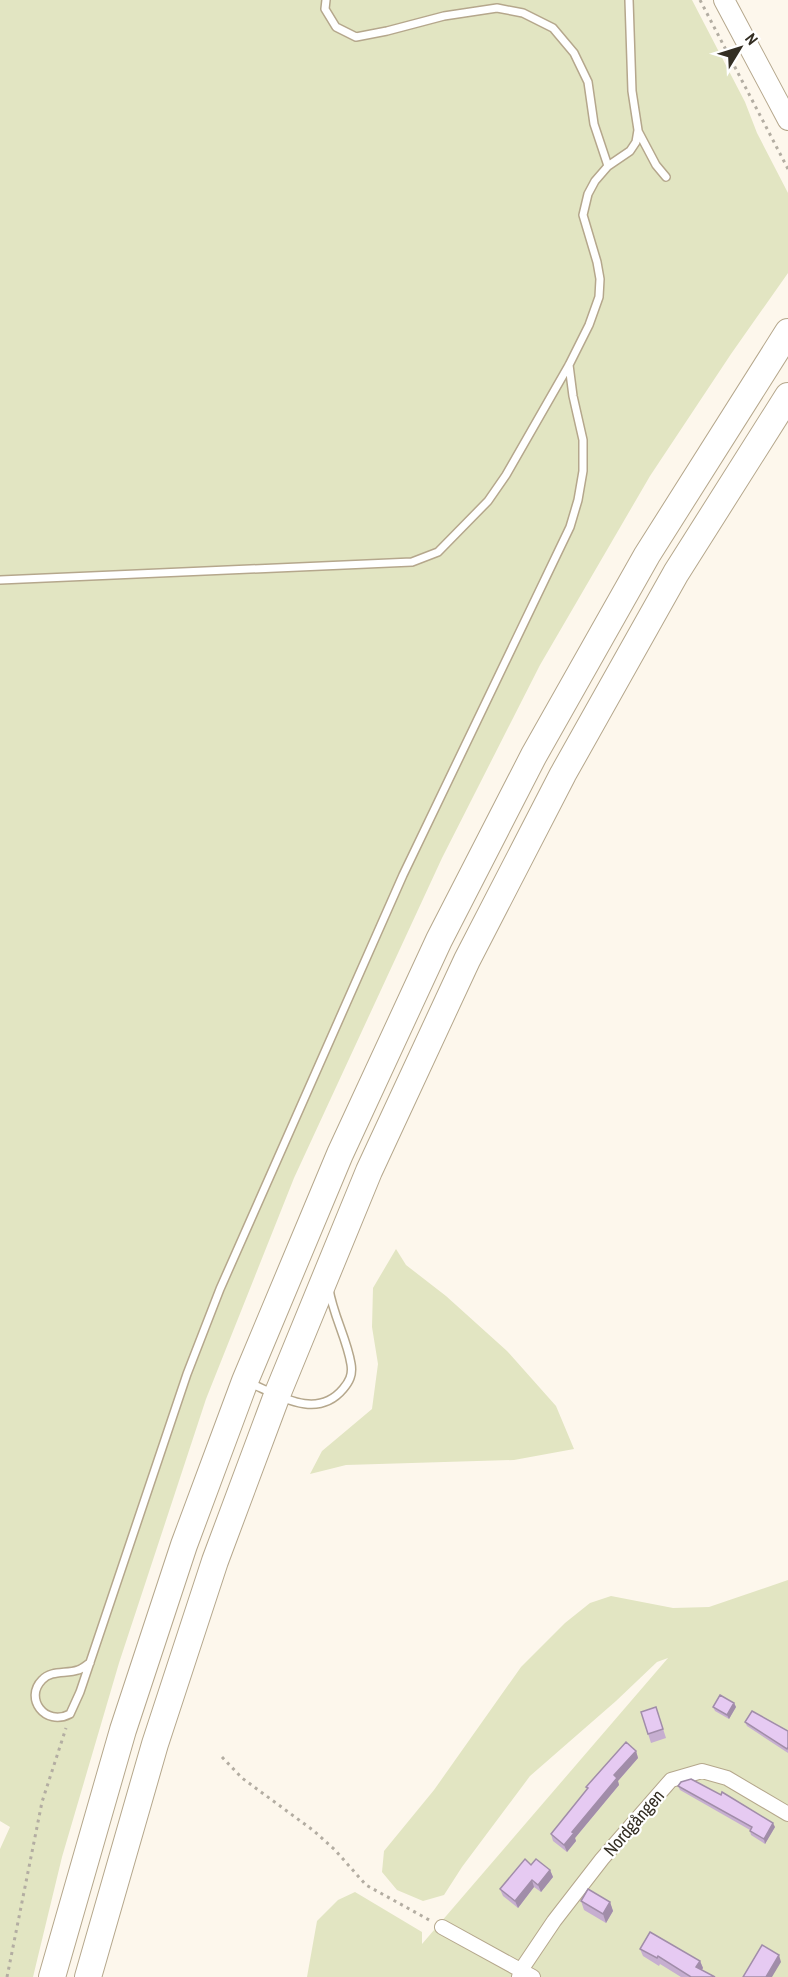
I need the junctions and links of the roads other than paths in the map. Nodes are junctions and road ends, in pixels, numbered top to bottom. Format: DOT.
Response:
graph roads {
  1 [pos="326,0"];
  2 [pos="629,0"];
  3 [pos="724,0"];
  4 [pos="788,120"];
  5 [pos="638,130"];
  6 [pos="608,166"];
  7 [pos="666,177"];
  8 [pos="788,332"];
  9 [pos="569,365"];
  10 [pos="788,396"];
  11 [pos="0,580"];
  12 [pos="326,1272"];
  13 [pos="245,1381"];
  14 [pos="277,1395"];
  15 [pos="90,1663"];
  16 [pos="788,1814"];
  17 [pos="442,1927"];
  18 [pos="520,1973"];
  19 [pos="52,1977"];
  20 [pos="88,1977"];
  21 [pos="533,1977"];
  1 -- 6 [label="lane"];
  2 -- 5 [label="lane"];
  3 -- 4 [label="main road"];
  5 -- 6 [label="lane"];
  5 -- 7 [label="lane"];
  6 -- 9 [label="lane"];
  8 -- 13 [label="highway"];
  9 -- 11 [label="lane"];
  9 -- 15 [label="lane"];
  10 -- 12 [label="highway"];
  12 -- 14 [label="highway"];
  12 -- 14 [label="lane"];
  13 -- 14 [label="lane"];
  13 -- 19 [label="highway"];
  14 -- 20 [label="highway"];
  15 -- 15 [label="lane"];
  16 -- 18 [label="street, Nordgången"];
  17 -- 18 [label="street"];
  18 -- 21 [label="street"];
}
